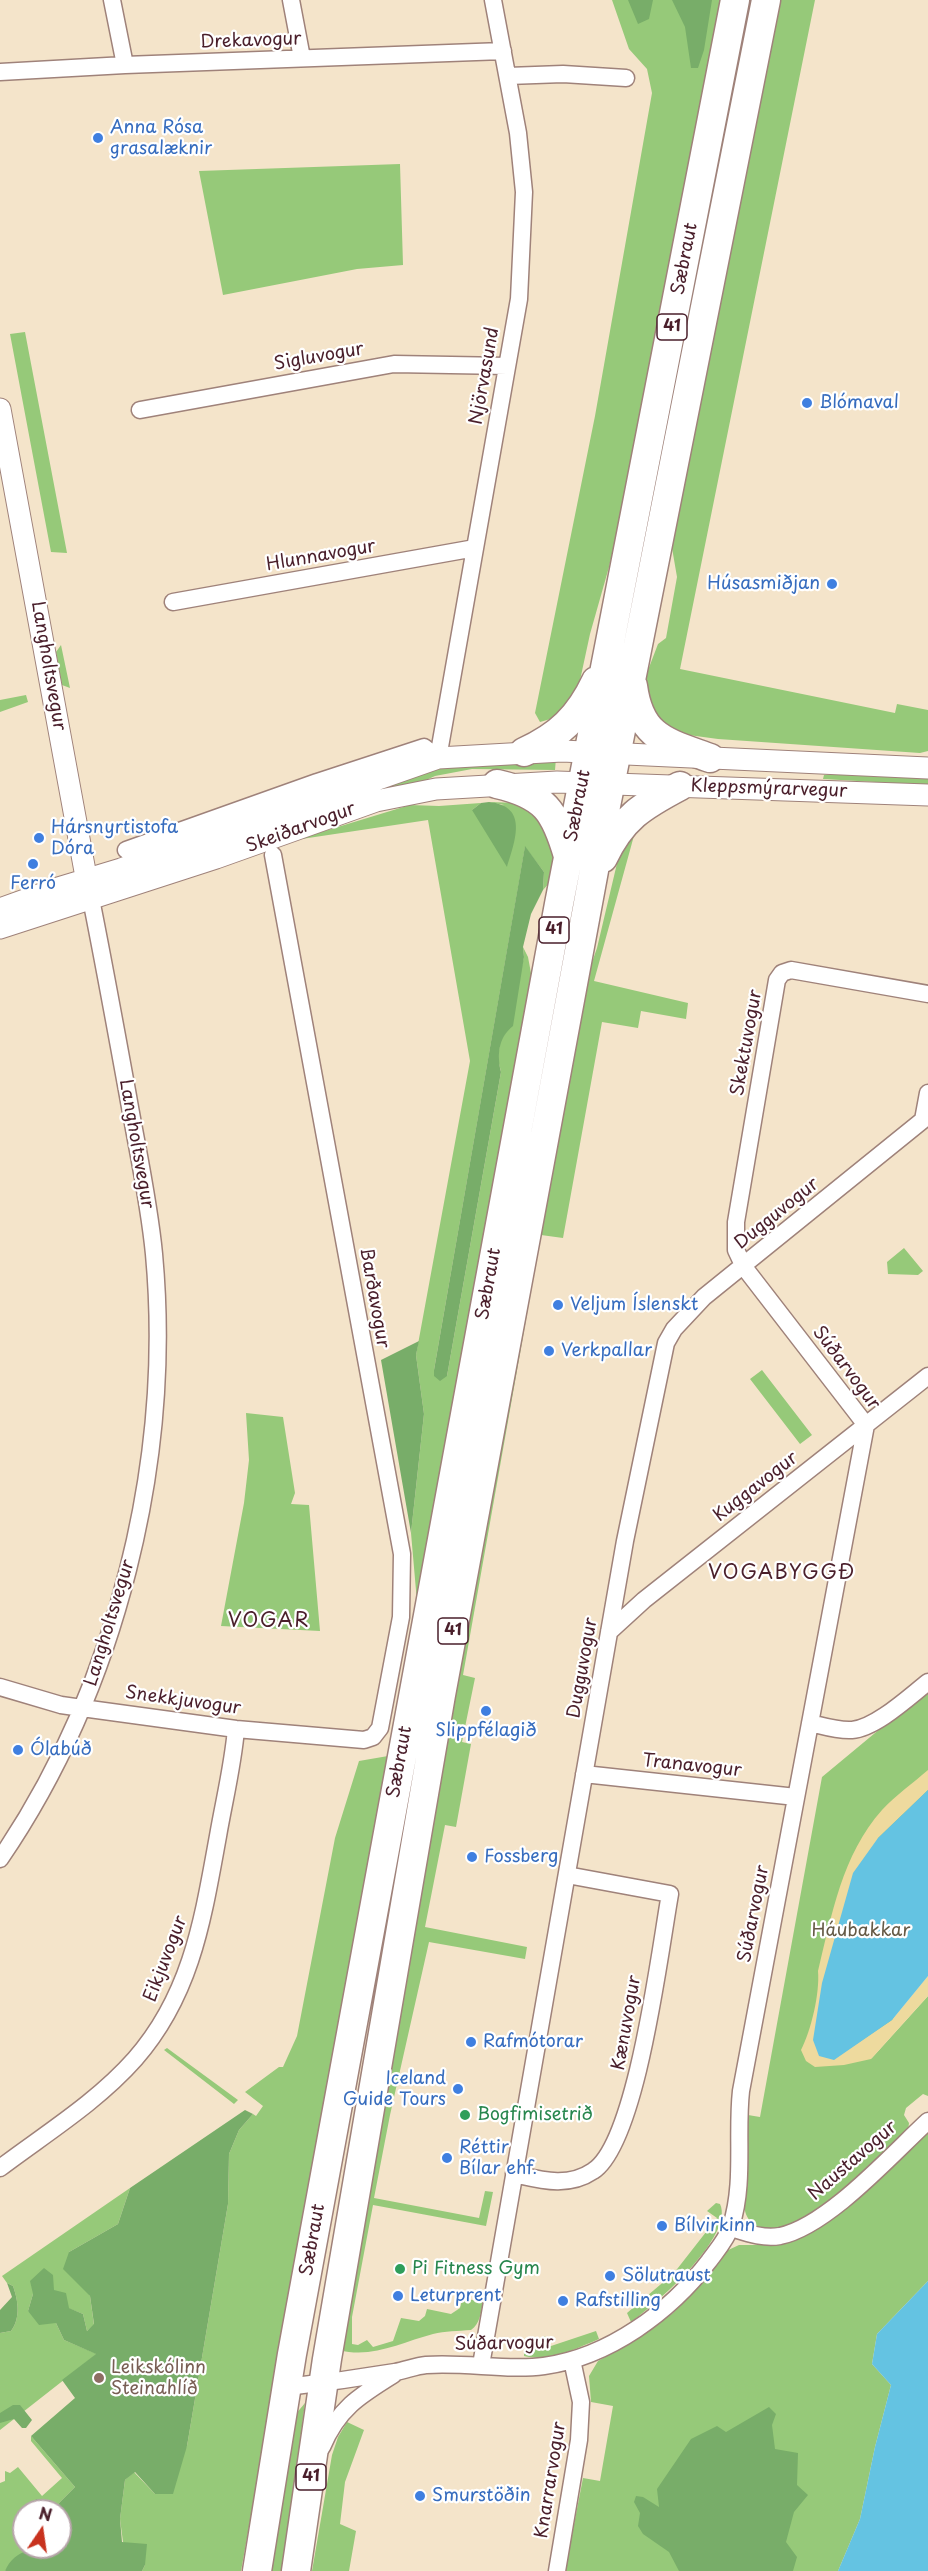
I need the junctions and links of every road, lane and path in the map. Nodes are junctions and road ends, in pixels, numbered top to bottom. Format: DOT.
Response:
graph roads {
  1 [pos="112,0"];
  2 [pos="291,0"];
  3 [pos="493,0"];
  4 [pos="735,0"];
  5 [pos="766,0"];
  6 [pos="503,51"];
  7 [pos="302,58"];
  8 [pos="125,65"];
  9 [pos="0,72"];
  10 [pos="508,76"];
  11 [pos="626,78"];
  12 [pos="507,366"];
  13 [pos="0,410"];
  14 [pos="140,410"];
  15 [pos="475,548"];
  16 [pos="173,602"];
  17 [pos="608,655"];
  18 [pos="632,682"];
  19 [pos="524,752"];
  20 [pos="589,752"];
  21 [pos="617,754"];
  22 [pos="438,758"];
  23 [pos="710,758"];
  24 [pos="928,762"];
  25 [pos="894,766"];
  26 [pos="928,768"];
  27 [pos="582,782"];
  28 [pos="497,784"];
  29 [pos="611,784"];
  30 [pos="680,786"];
  31 [pos="928,795"];
  32 [pos="169,843"];
  33 [pos="126,850"];
  34 [pos="273,855"];
  35 [pos="568,857"];
  36 [pos="592,881"];
  37 [pos="89,890"];
  38 [pos="0,909"];
  39 [pos="0,928"];
  40 [pos="928,994"];
  41 [pos="928,1093"];
  42 [pos="926,1123"];
  43 [pos="744,1267"];
  44 [pos="928,1376"];
  45 [pos="866,1425"];
  46 [pos="609,1632"];
  47 [pos="928,1682"];
  48 [pos="0,1687"];
  49 [pos="82,1708"];
  50 [pos="810,1723"];
  51 [pos="236,1729"];
  52 [pos="364,1740"];
  53 [pos="584,1774"];
  54 [pos="796,1797"];
  55 [pos="0,1859"];
  56 [pos="567,1875"];
  57 [pos="928,2121"];
  58 [pos="0,2168"];
  59 [pos="514,2174"];
  60 [pos="731,2228"];
  61 [pos="572,2360"];
  62 [pos="481,2365"];
  63 [pos="398,2372"];
  64 [pos="324,2383"];
  65 [pos="287,2387"];
  66 [pos="311,2472"];
  67 [pos="257,2571"];
  68 [pos="296,2571"];
  69 [pos="557,2571"];
  1 -- 8 [label="street"];
  2 -- 7 [label="street"];
  3 -- 6 [label="street, Njörvasund"];
  4 -- 17 [label="highway, Sæbraut / 41"];
  5 -- 18 [label="highway, Sæbraut / 41"];
  6 -- 7 [label="street, Drekavogur"];
  6 -- 10 [label="street, Njörvasund"];
  7 -- 8 [label="street, Drekavogur"];
  8 -- 9 [label="street, Drekavogur"];
  10 -- 11 [label="street"];
  10 -- 12 [label="street, Njörvasund"];
  12 -- 14 [label="street, Sigluvogur"];
  12 -- 15 [label="street, Njörvasund"];
  13 -- 37 [label="street, Langholtsvegur"];
  15 -- 16 [label="street, Hlunnavogur"];
  15 -- 22 [label="street, Njörvasund"];
  17 -- 19 [label="highway"];
  17 -- 20 [label="highway, Sæbraut / 41"];
  18 -- 21 [label="highway, Sæbraut / 41"];
  18 -- 23 [label="highway"];
  19 -- 20 [label="street, Skeiðarvogur"];
  19 -- 22 [label="street, Skeiðarvogur"];
  20 -- 21 [label="street, Skeiðarvogur"];
  20 -- 27 [label="highway, Sæbraut / 41"];
  21 -- 23 [label="street, Kleppsmýrarvegur"];
  21 -- 29 [label="highway, Sæbraut / 41"];
  22 -- 32 [label="street, Skeiðarvogur"];
  23 -- 25 [label="street, Kleppsmýrarvegur"];
  24 -- 25 [label="street"];
  25 -- 26 [label="street, Kleppsmýrarvegur"];
  27 -- 28 [label="street, Skeiðarvogur"];
  27 -- 29 [label="street, Skeiðarvogur"];
  27 -- 35 [label="highway, Sæbraut / 41"];
  28 -- 35 [label="highway"];
  28 -- 37 [label="street, Skeiðarvogur"];
  29 -- 30 [label="street, Kleppsmýrarvegur"];
  29 -- 36 [label="highway, Sæbraut / 41"];
  30 -- 31 [label="street, Kleppsmýrarvegur"];
  30 -- 36 [label="highway"];
  32 -- 33 [label="street, Skeiðarvogur"];
  32 -- 37 [label="street, Skeiðarvogur"];
  34 -- 52 [label="street, Barðavogur"];
  35 -- 65 [label="highway, Sæbraut / 41"];
  36 -- 64 [label="highway, Sæbraut / 41"];
  37 -- 38 [label="street, Skeiðarvogur"];
  37 -- 39 [label="street, Skeiðarvogur"];
  37 -- 49 [label="street, Langholtsvegur"];
  40 -- 43 [label="street, Skektuvogur"];
  41 -- 42 [label="street, Dugguvogur"];
  42 -- 43 [label="street, Dugguvogur"];
  43 -- 45 [label="street, Súðarvogur"];
  43 -- 46 [label="street, Dugguvogur"];
  44 -- 45 [label="street, Kuggavogur"];
  45 -- 46 [label="street, Kuggavogur"];
  45 -- 50 [label="street, Súðarvogur"];
  46 -- 53 [label="street, Dugguvogur"];
  47 -- 50 [label="street"];
  48 -- 49 [label="street, Snekkjuvogur"];
  49 -- 51 [label="street, Snekkjuvogur"];
  49 -- 55 [label="street, Langholtsvegur"];
  50 -- 54 [label="street, Súðarvogur"];
  51 -- 52 [label="street, Snekkjuvogur"];
  51 -- 58 [label="street, Eikjuvogur"];
  53 -- 54 [label="street, Tranavogur"];
  53 -- 56 [label="street, Dugguvogur"];
  54 -- 60 [label="street, Súðarvogur"];
  56 -- 59 [label="street, Dugguvogur"];
  56 -- 59 [label="street, Kænuvogur"];
  57 -- 60 [label="street, Naustavogur"];
  59 -- 62 [label="street, Dugguvogur"];
  60 -- 61 [label="street, Súðarvogur"];
  61 -- 62 [label="street, Súðarvogur"];
  61 -- 69 [label="street, Knarrarvogur"];
  62 -- 63 [label="street, Súðarvogur"];
  63 -- 64 [label="street, Súðarvogur"];
  63 -- 66 [label="street, Súðarvogur"];
  64 -- 65 [label="street, Súðarvogur"];
  64 -- 66 [label="highway, Sæbraut / 41"];
  65 -- 67 [label="highway, Sæbraut / 41"];
  66 -- 68 [label="highway, Sæbraut / 41"];
}
